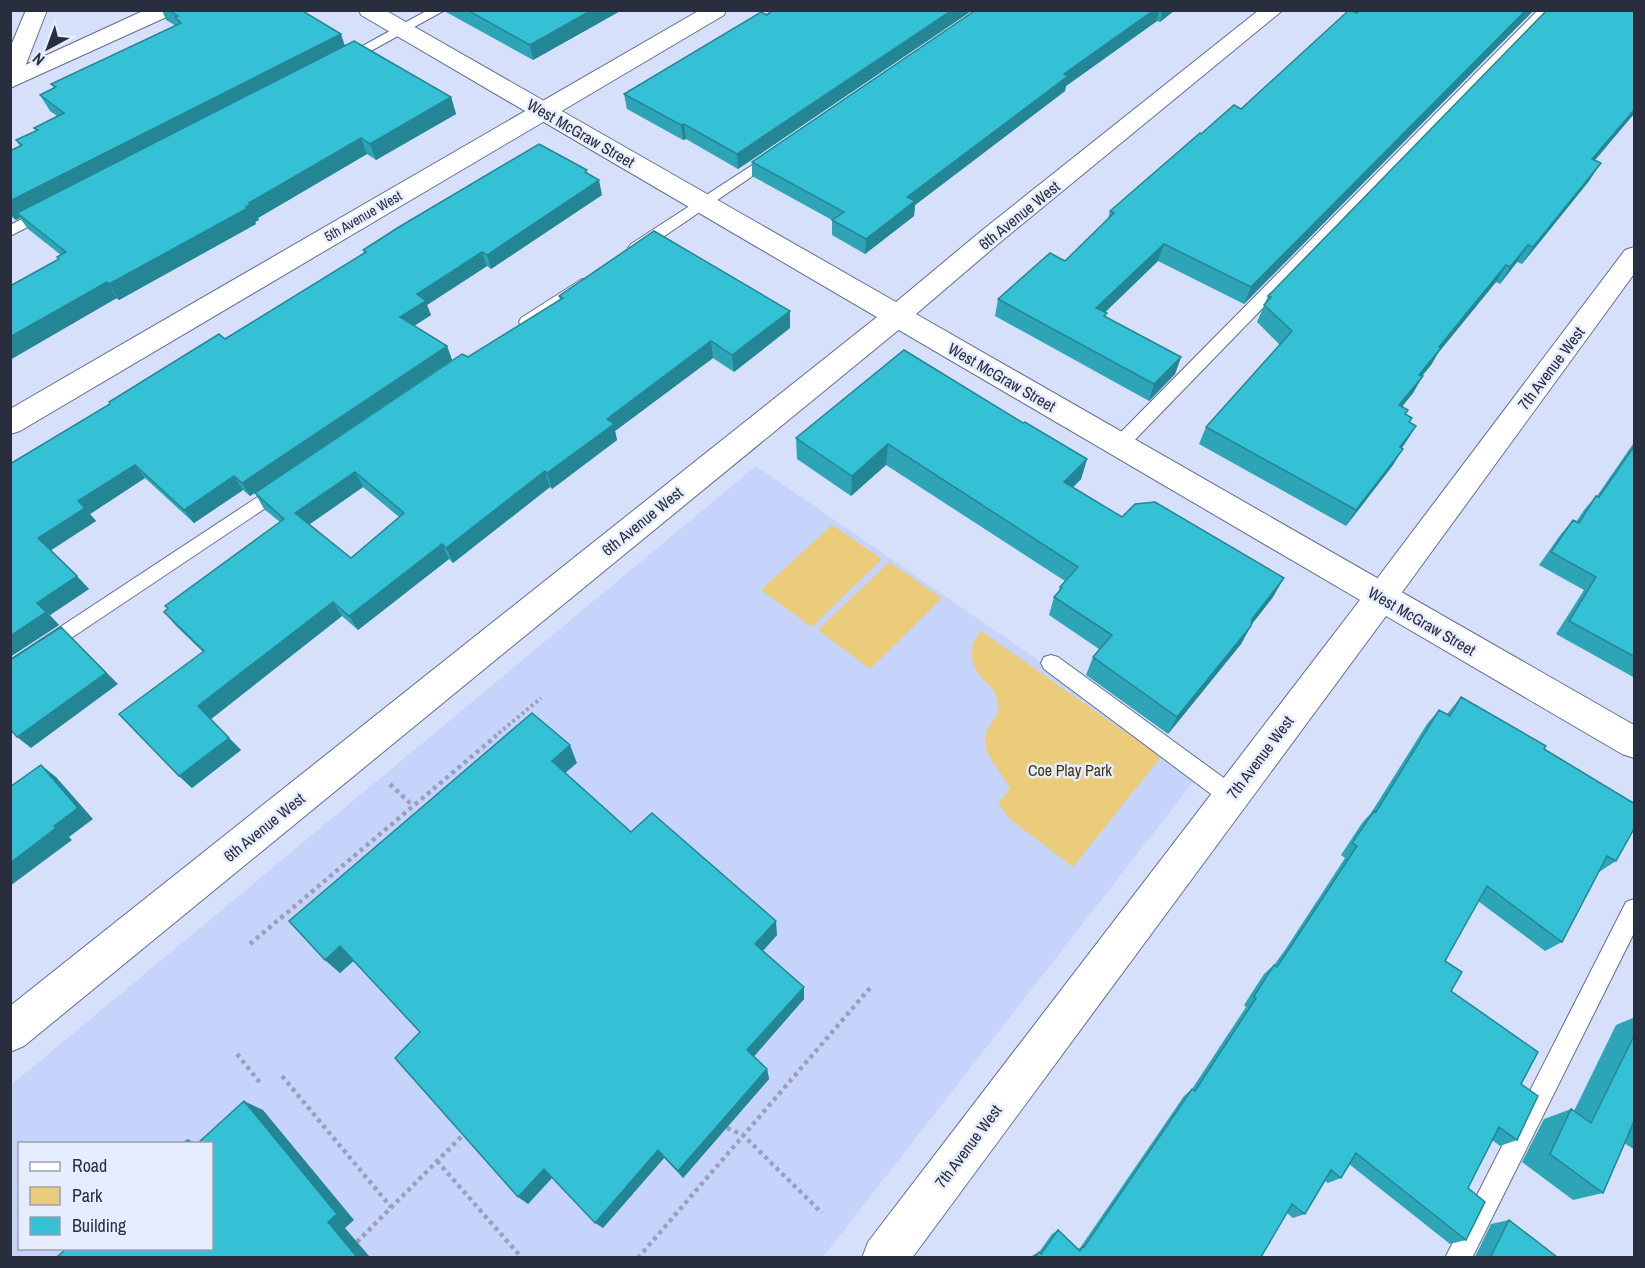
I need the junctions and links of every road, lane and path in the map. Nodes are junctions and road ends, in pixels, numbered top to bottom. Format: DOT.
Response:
graph roads {
  1 [pos="37,10"];
  2 [pos="163,10"];
  3 [pos="369,10"];
  4 [pos="439,10"];
  5 [pos="716,10"];
  6 [pos="1273,10"];
  7 [pos="1546,10"];
  8 [pos="402,30"];
  9 [pos="328,68"];
  10 [pos="10,79"];
  11 [pos="543,111"];
  12 [pos="788,145"];
  13 [pos="63,203"];
  14 [pos="702,203"];
  15 [pos="10,231"];
  16 [pos="1635,256"];
  17 [pos="620,259"];
  18 [pos="601,272"];
  19 [pos="897,316"];
  20 [pos="512,332"];
  21 [pos="10,423"];
  22 [pos="1119,445"];
  23 [pos="296,478"];
  24 [pos="1381,597"];
  25 [pos="1051,663"];
  26 [pos="10,671"];
  27 [pos="541,698"];
  28 [pos="1635,743"];
  29 [pos="390,784"];
  30 [pos="1231,796"];
  31 [pos="413,806"];
  32 [pos="1635,910"];
  33 [pos="250,944"];
  34 [pos="870,988"];
  35 [pos="10,1032"];
  36 [pos="237,1054"];
  37 [pos="282,1076"];
  38 [pos="261,1084"];
  39 [pos="727,1128"];
  40 [pos="466,1132"];
  41 [pos="743,1135"];
  42 [pos="437,1161"];
  43 [pos="391,1207"];
  44 [pos="822,1214"];
  45 [pos="357,1242"];
  46 [pos="522,1257"];
  47 [pos="638,1257"];
  48 [pos="884,1257"];
  49 [pos="1458,1257"];
  1 -- 10 [label="street"];
  2 -- 10 [label="street"];
  3 -- 8 [label="street, West McGraw Street"];
  4 -- 8 [label="lane"];
  5 -- 11 [label="street, 5th Avenue West"];
  6 -- 19 [label="street, 6th Avenue West"];
  7 -- 22 [label="lane"];
  8 -- 9 [label="lane"];
  8 -- 11 [label="street, West McGraw Street"];
  11 -- 14 [label="street, West McGraw Street"];
  11 -- 21 [label="street, 5th Avenue West"];
  12 -- 14 [label="lane"];
  13 -- 15 [label="lane"];
  14 -- 17 [label="lane"];
  14 -- 19 [label="street, West McGraw Street"];
  16 -- 24 [label="street, 7th Avenue West"];
  18 -- 20 [label="lane"];
  19 -- 22 [label="street, West McGraw Street"];
  19 -- 35 [label="street, 6th Avenue West"];
  22 -- 24 [label="street, West McGraw Street"];
  23 -- 26 [label="lane"];
  24 -- 28 [label="street, West McGraw Street"];
  24 -- 30 [label="street, 7th Avenue West"];
  25 -- 30 [label="lane"];
  27 -- 31 [label="path"];
  29 -- 31 [label="path"];
  30 -- 48 [label="street, 7th Avenue West"];
  31 -- 33 [label="path"];
  32 -- 49 [label="lane"];
  34 -- 41 [label="path"];
  36 -- 38 [label="path"];
  37 -- 43 [label="path"];
  39 -- 41 [label="path"];
  40 -- 42 [label="path"];
  41 -- 44 [label="path"];
  41 -- 47 [label="path"];
  42 -- 43 [label="path"];
  42 -- 46 [label="path"];
  43 -- 45 [label="path"];
}
